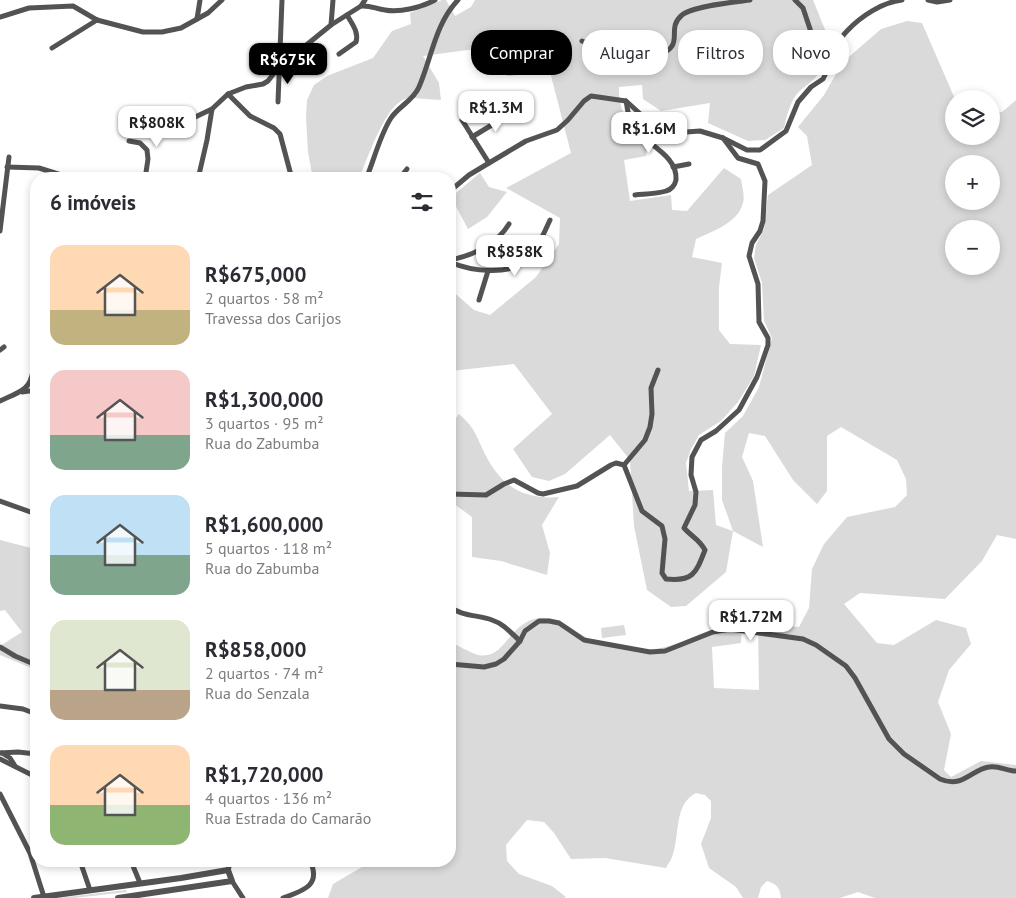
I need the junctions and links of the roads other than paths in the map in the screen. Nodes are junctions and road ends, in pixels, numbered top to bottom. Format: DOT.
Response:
graph roads {
  1 [pos="200,0"];
  2 [pos="222,0"];
  3 [pos="282,0"];
  4 [pos="333,0"];
  5 [pos="365,0"];
  6 [pos="436,0"];
  7 [pos="458,0"];
  8 [pos="750,0"];
  9 [pos="796,0"];
  10 [pos="902,0"];
  11 [pos="928,0"];
  12 [pos="950,0"];
  13 [pos="361,6"];
  14 [pos="347,15"];
  15 [pos="0,17"];
  16 [pos="197,19"];
  17 [pos="97,20"];
  18 [pos="331,25"];
  19 [pos="811,30"];
  20 [pos="848,30"];
  21 [pos="52,48"];
  22 [pos="668,50"];
  23 [pos="339,54"];
  24 [pos="278,68"];
  25 [pos="825,75"];
  26 [pos="228,94"];
  27 [pos="626,101"];
  28 [pos="278,102"];
  29 [pos="212,109"];
  30 [pos="510,114"];
  31 [pos="462,120"];
  32 [pos="170,129"];
  33 [pos="472,137"];
  34 [pos="723,138"];
  35 [pos="129,141"];
  36 [pos="9,157"];
  37 [pos="489,163"];
  38 [pos="689,164"];
  39 [pos="8,167"];
  40 [pos="673,167"];
  41 [pos="408,169"];
  42 [pos="52,172"];
  43 [pos="146,172"];
  44 [pos="200,172"];
  45 [pos="290,172"];
  46 [pos="369,172"];
  47 [pos="405,172"];
  48 [pos="0,173"];
  49 [pos="7,174"];
  50 [pos="456,187"];
  51 [pos="635,195"];
  52 [pos="550,220"];
  53 [pos="509,224"];
  54 [pos="0,231"];
  55 [pos="456,259"];
  56 [pos="456,263"];
  57 [pos="488,271"];
  58 [pos="479,300"];
  59 [pos="658,370"];
  60 [pos="30,380"];
  61 [pos="30,391"];
  62 [pos="19,393"];
  63 [pos="0,401"];
  64 [pos="624,465"];
  65 [pos="456,494"];
  66 [pos="0,501"];
  67 [pos="30,512"];
  68 [pos="456,611"];
  69 [pos="520,642"];
  70 [pos="0,647"];
  71 [pos="30,662"];
  72 [pos="456,665"];
  73 [pos="0,706"];
  74 [pos="30,712"];
  75 [pos="0,752"];
  76 [pos="18,752"];
  77 [pos="30,753"];
  78 [pos="0,759"];
  79 [pos="14,764"];
  80 [pos="1016,771"];
  81 [pos="30,773"];
  82 [pos="0,794"];
  83 [pos="30,853"];
  84 [pos="34,867"];
  85 [pos="82,867"];
  86 [pos="134,867"];
  87 [pos="229,867"];
  88 [pos="313,867"];
  89 [pos="228,870"];
  90 [pos="217,872"];
  91 [pos="232,881"];
  92 [pos="140,883"];
  93 [pos="219,883"];
  94 [pos="127,885"];
  95 [pos="90,890"];
  96 [pos="129,896"];
  97 [pos="44,897"];
  98 [pos="34,898"];
  99 [pos="118,898"];
  100 [pos="243,898"];
  101 [pos="283,898"];
  1 -- 16 [label="street"];
  2 -- 16 [label="street"];
  3 -- 24 [label="street"];
  4 -- 18 [label="street"];
  5 -- 13 [label="street"];
  6 -- 13 [label="street"];
  7 -- 46 [label="street"];
  8 -- 22 [label="street"];
  9 -- 19 [label="street"];
  10 -- 20 [label="street"];
  11 -- 12 [label="street"];
  13 -- 14 [label="street"];
  14 -- 18 [label="street"];
  14 -- 23 [label="street"];
  15 -- 17 [label="street"];
  16 -- 17 [label="street"];
  17 -- 21 [label="street"];
  18 -- 24 [label="street"];
  24 -- 26 [label="street"];
  24 -- 28 [label="street"];
  25 -- 34 [label="street"];
  26 -- 29 [label="street"];
  26 -- 45 [label="street"];
  27 -- 34 [label="street"];
  27 -- 37 [label="street"];
  27 -- 40 [label="street"];
  29 -- 32 [label="street"];
  29 -- 44 [label="street"];
  30 -- 33 [label="street"];
  31 -- 33 [label="street"];
  33 -- 37 [label="street"];
  34 -- 64 [label="street"];
  35 -- 43 [label="street"];
  36 -- 39 [label="street"];
  37 -- 50 [label="street"];
  38 -- 40 [label="street"];
  39 -- 42 [label="street"];
  39 -- 49 [label="street"];
  40 -- 51 [label="street"];
  41 -- 47 [label="street"];
  48 -- 49 [label="street"];
  49 -- 54 [label="street"];
  52 -- 57 [label="street"];
  53 -- 55 [label="street"];
  56 -- 57 [label="street"];
  57 -- 58 [label="street"];
  59 -- 64 [label="street"];
  60 -- 62 [label="street"];
  61 -- 62 [label="street"];
  62 -- 63 [label="street"];
  64 -- 65 [label="street"];
  66 -- 67 [label="street"];
  68 -- 69 [label="street"];
  69 -- 72 [label="street"];
  69 -- 80 [label="street"];
  70 -- 71 [label="street"];
  73 -- 74 [label="street"];
  75 -- 76 [label="street"];
  75 -- 79 [label="street"];
  76 -- 77 [label="street"];
  76 -- 79 [label="street"];
  78 -- 79 [label="street"];
  79 -- 81 [label="street"];
  82 -- 83 [label="street"];
  84 -- 97 [label="street"];
  85 -- 95 [label="street"];
  86 -- 92 [label="street"];
  87 -- 89 [label="street"];
  88 -- 101 [label="street"];
  89 -- 90 [label="street"];
  89 -- 91 [label="street"];
  90 -- 92 [label="street"];
  90 -- 93 [label="street"];
  91 -- 93 [label="street"];
  91 -- 100 [label="street"];
  92 -- 94 [label="street"];
  93 -- 96 [label="street"];
  94 -- 95 [label="street"];
  94 -- 96 [label="street"];
  95 -- 97 [label="street"];
  96 -- 99 [label="street"];
  97 -- 98 [label="street"];
}
